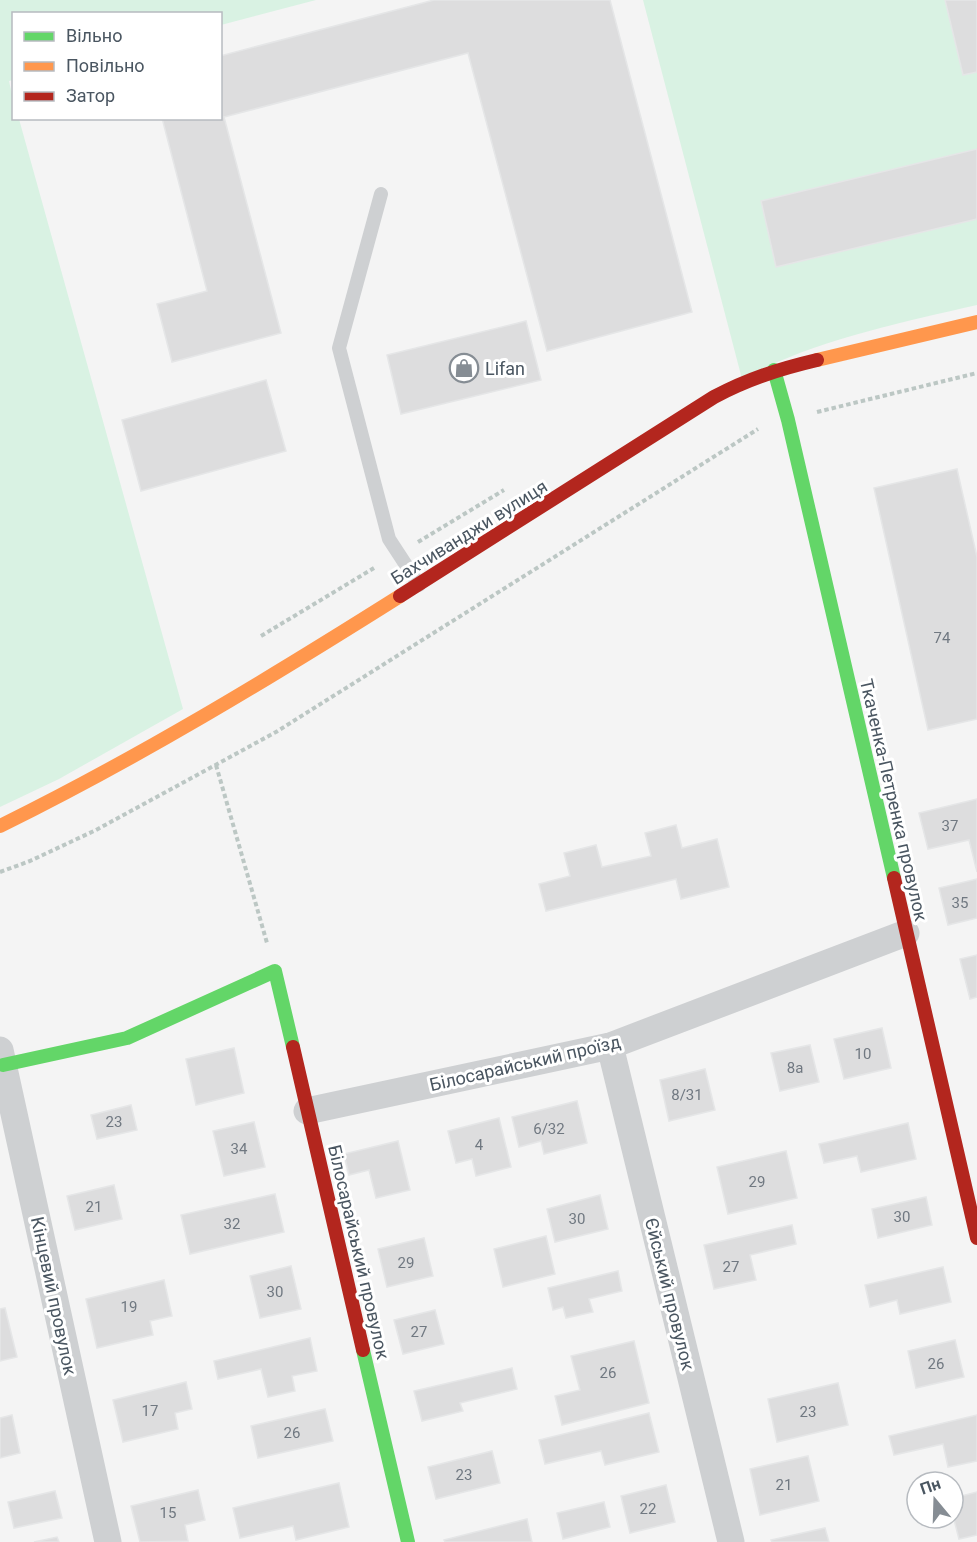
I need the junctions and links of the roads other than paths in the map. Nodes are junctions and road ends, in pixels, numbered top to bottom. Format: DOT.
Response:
graph roads {
  1 [pos="381,194"];
  2 [pos="977,322"];
  3 [pos="774,370"];
  4 [pos="419,585"];
  5 [pos="0,826"];
  6 [pos="906,933"];
  7 [pos="610,1046"];
  8 [pos="2,1057"];
  9 [pos="307,1111"];
  10 [pos="977,1238"];
  11 [pos="108,1542"];
  12 [pos="408,1542"];
  13 [pos="731,1542"];
  1 -- 4 [label="lane"];
  2 -- 3 [label="street, Бахчиванджи вулиця"];
  3 -- 4 [label="street, Бахчиванджи вулиця"];
  3 -- 6 [label="street, Ткаченка-Петренка провулок"];
  4 -- 5 [label="street, Бахчиванджи вулиця"];
  6 -- 7 [label="street, Білосарайський проїзд"];
  6 -- 10 [label="street, Ткаченка-Петренка провулок"];
  7 -- 9 [label="street, Білосарайський проїзд"];
  7 -- 13 [label="street, Єйський провулок"];
  8 -- 9 [label="street, Білосарайський провулок"];
  8 -- 11 [label="street, Кінцевий провулок"];
  9 -- 12 [label="street, Білосарайський провулок"];
}
